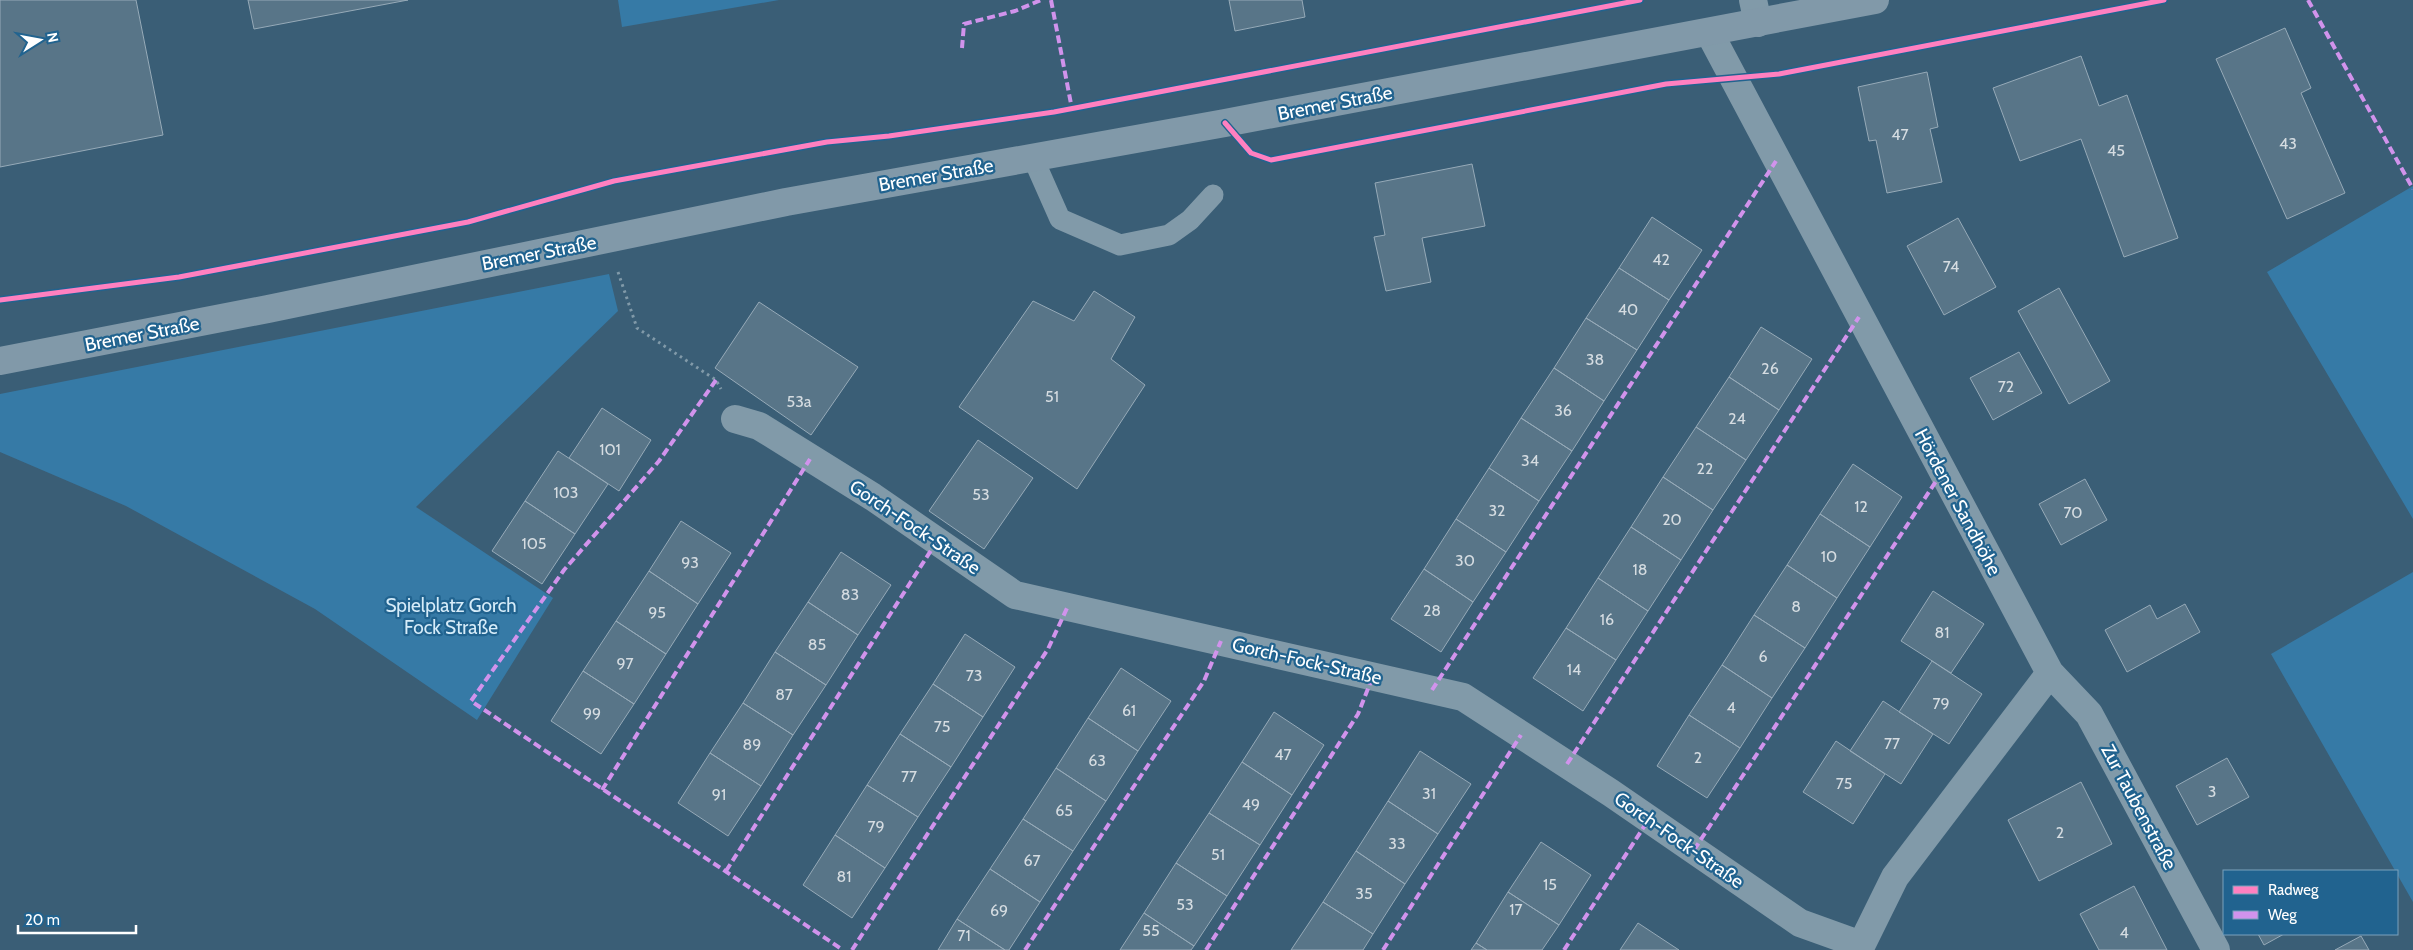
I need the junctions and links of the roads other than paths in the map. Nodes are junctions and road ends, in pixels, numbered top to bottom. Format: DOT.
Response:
graph roads {
  1 [pos="1875,0"];
  2 [pos="1756,11"];
  3 [pos="1709,32"];
  4 [pos="1032,158"];
  5 [pos="1213,195"];
  6 [pos="0,361"];
  7 [pos="735,419"];
  8 [pos="2050,674"];
  9 [pos="1860,947"];
  10 [pos="2216,950"];
  1 -- 2 [label="main road, Bremer Straße"];
  2 -- 3 [label="main road, Bremer Straße"];
  3 -- 4 [label="main road, Bremer Straße"];
  3 -- 8 [label="street, Hördener Sandhöhe"];
  4 -- 5 [label="lane"];
  4 -- 6 [label="main road, Bremer Straße"];
  7 -- 9 [label="street, Gorch-Fock-Straße"];
  8 -- 9 [label="street"];
  8 -- 10 [label="street, Zur Taubenstraße"];
}
